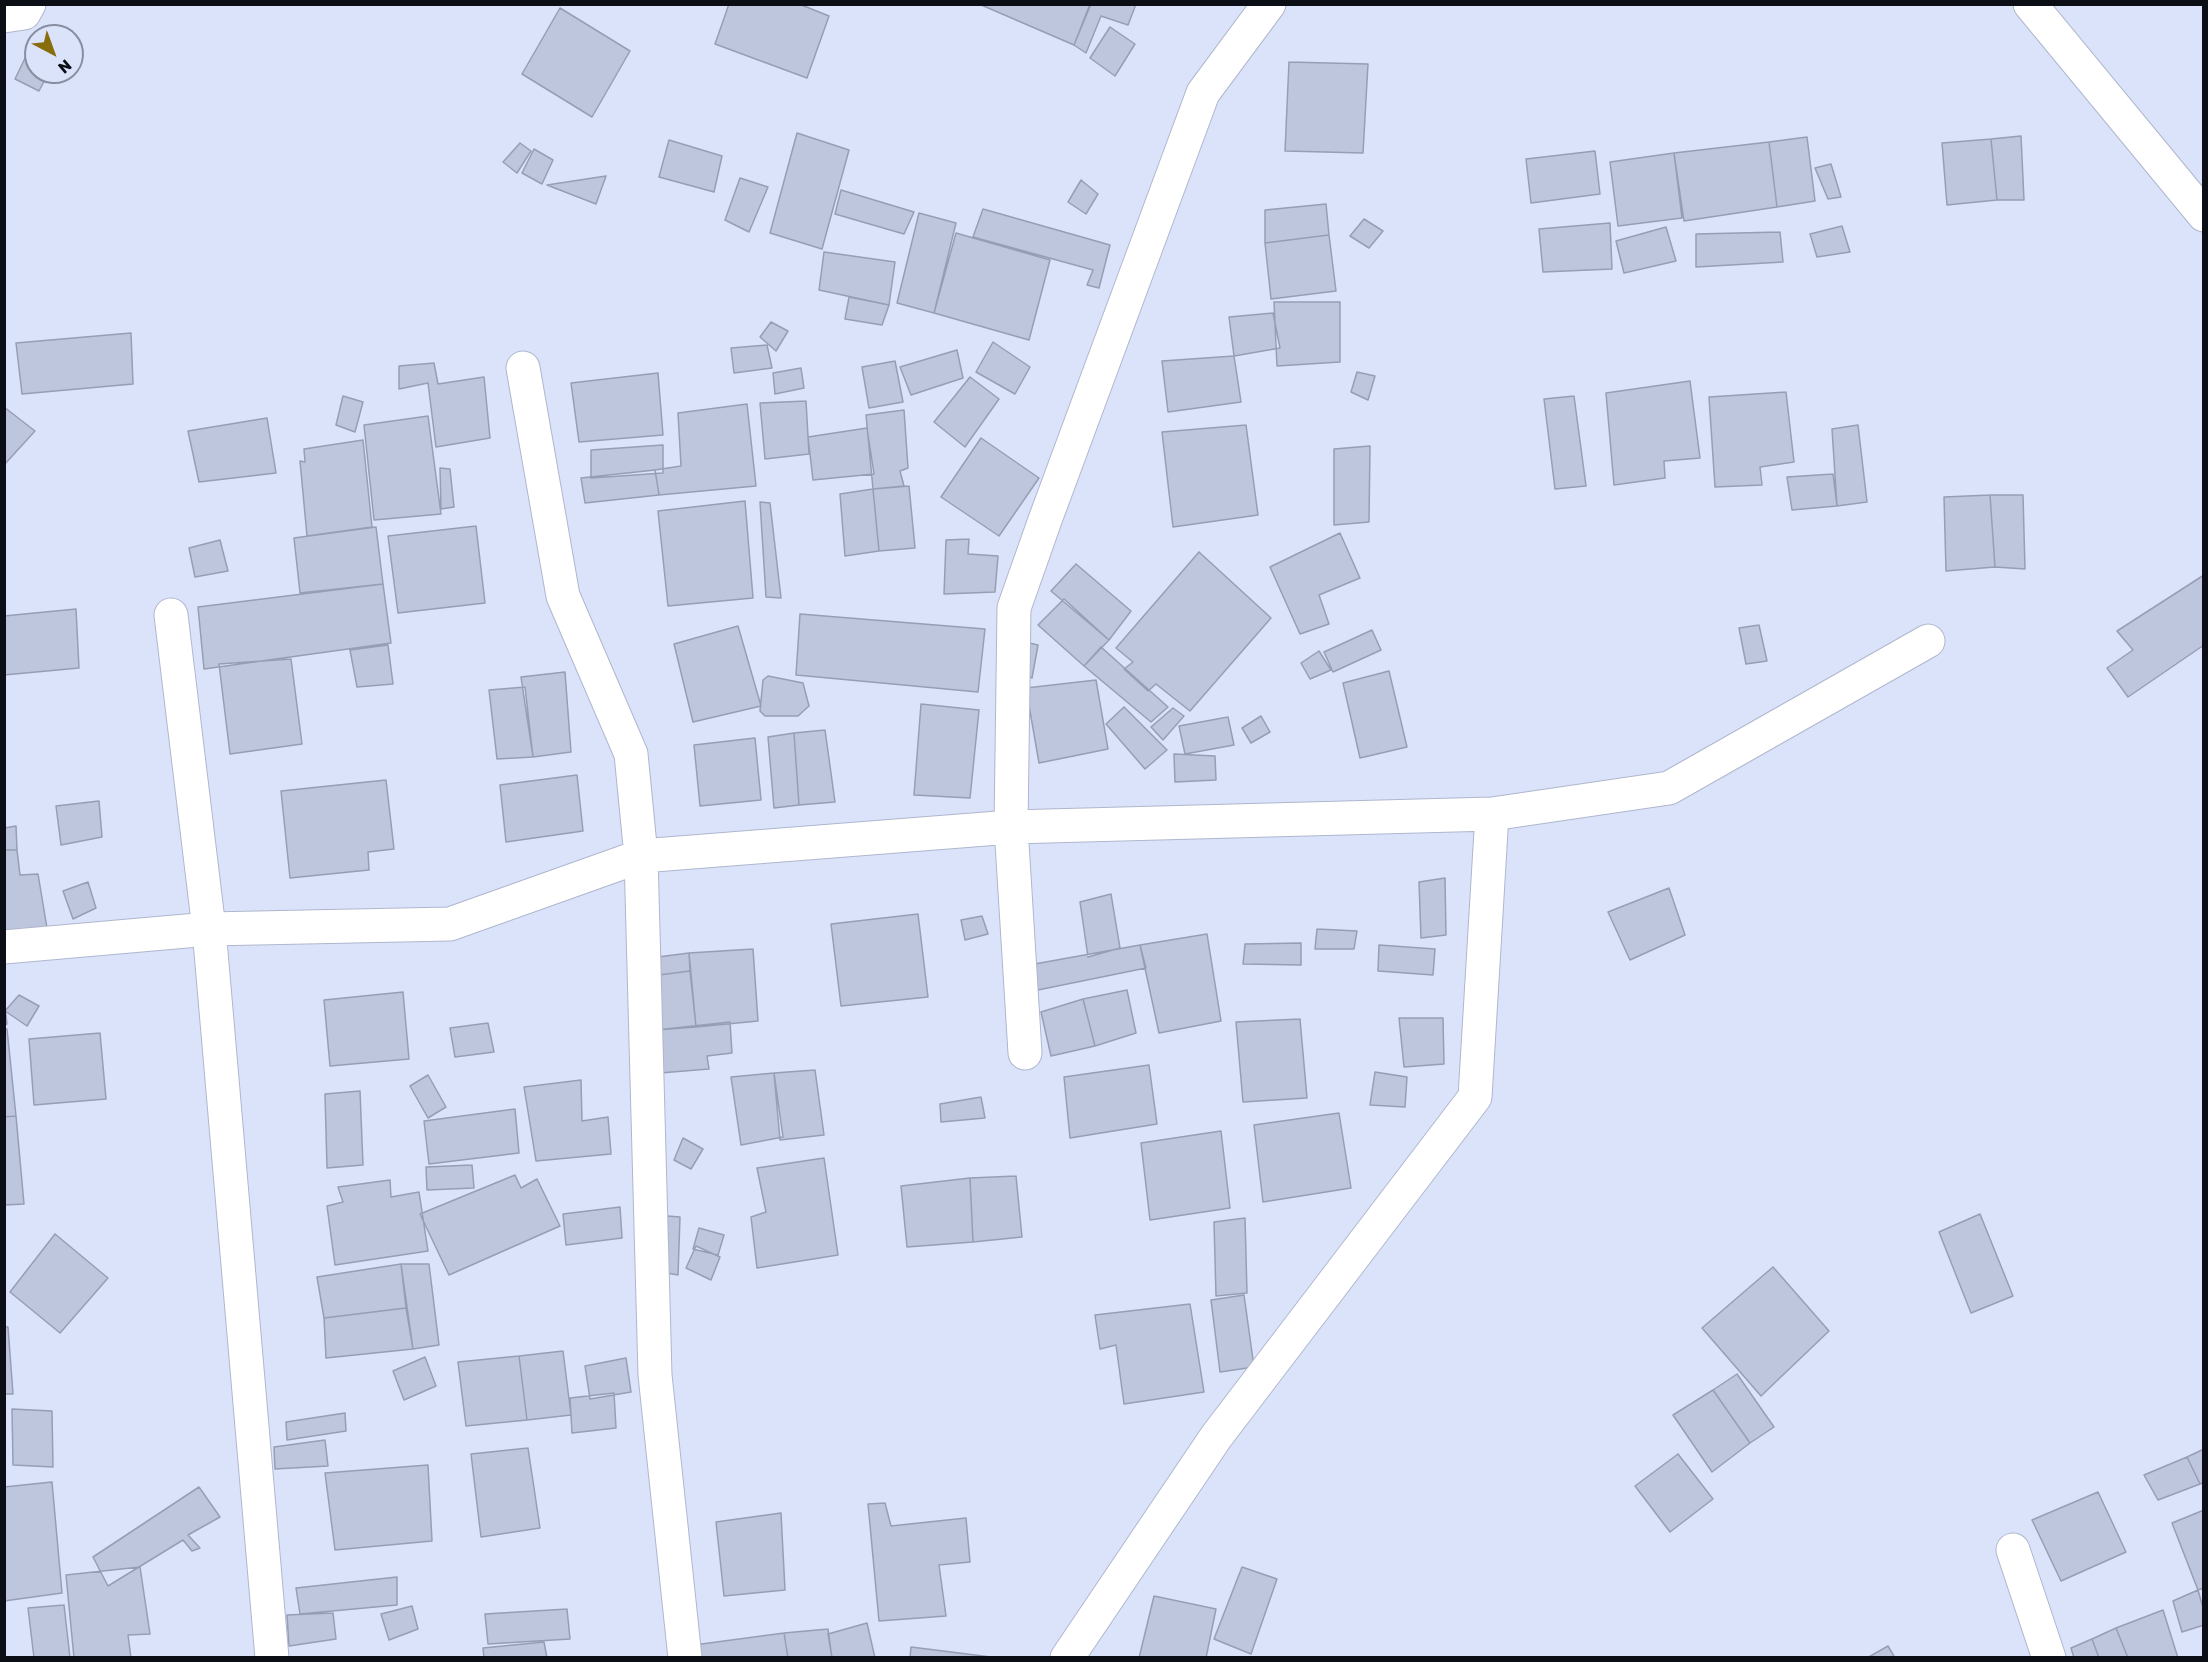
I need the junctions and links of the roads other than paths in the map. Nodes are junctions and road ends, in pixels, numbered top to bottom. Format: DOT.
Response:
graph roads {
  1 [pos="29,4"];
  2 [pos="1269,4"];
  3 [pos="2030,4"];
  4 [pos="4,16"];
  5 [pos="2204,214"];
  6 [pos="523,368"];
  7 [pos="171,615"];
  8 [pos="1928,641"];
  9 [pos="1491,814"];
  10 [pos="1011,827"];
  11 [pos="641,855"];
  12 [pos="209,928"];
  13 [pos="4,947"];
  14 [pos="1025,1053"];
  15 [pos="2013,1550"];
  16 [pos="272,1658"];
  17 [pos="685,1658"];
  18 [pos="1067,1658"];
  19 [pos="2049,1658"];
  1 -- 4 [label="street"];
  2 -- 10 [label="street"];
  3 -- 5 [label="street"];
  6 -- 11 [label="street"];
  7 -- 12 [label="street"];
  8 -- 9 [label="street"];
  9 -- 10 [label="street"];
  9 -- 18 [label="street"];
  10 -- 11 [label="street"];
  10 -- 14 [label="street"];
  11 -- 12 [label="street"];
  11 -- 17 [label="street"];
  12 -- 13 [label="street"];
  12 -- 16 [label="street"];
  15 -- 19 [label="street"];
}
